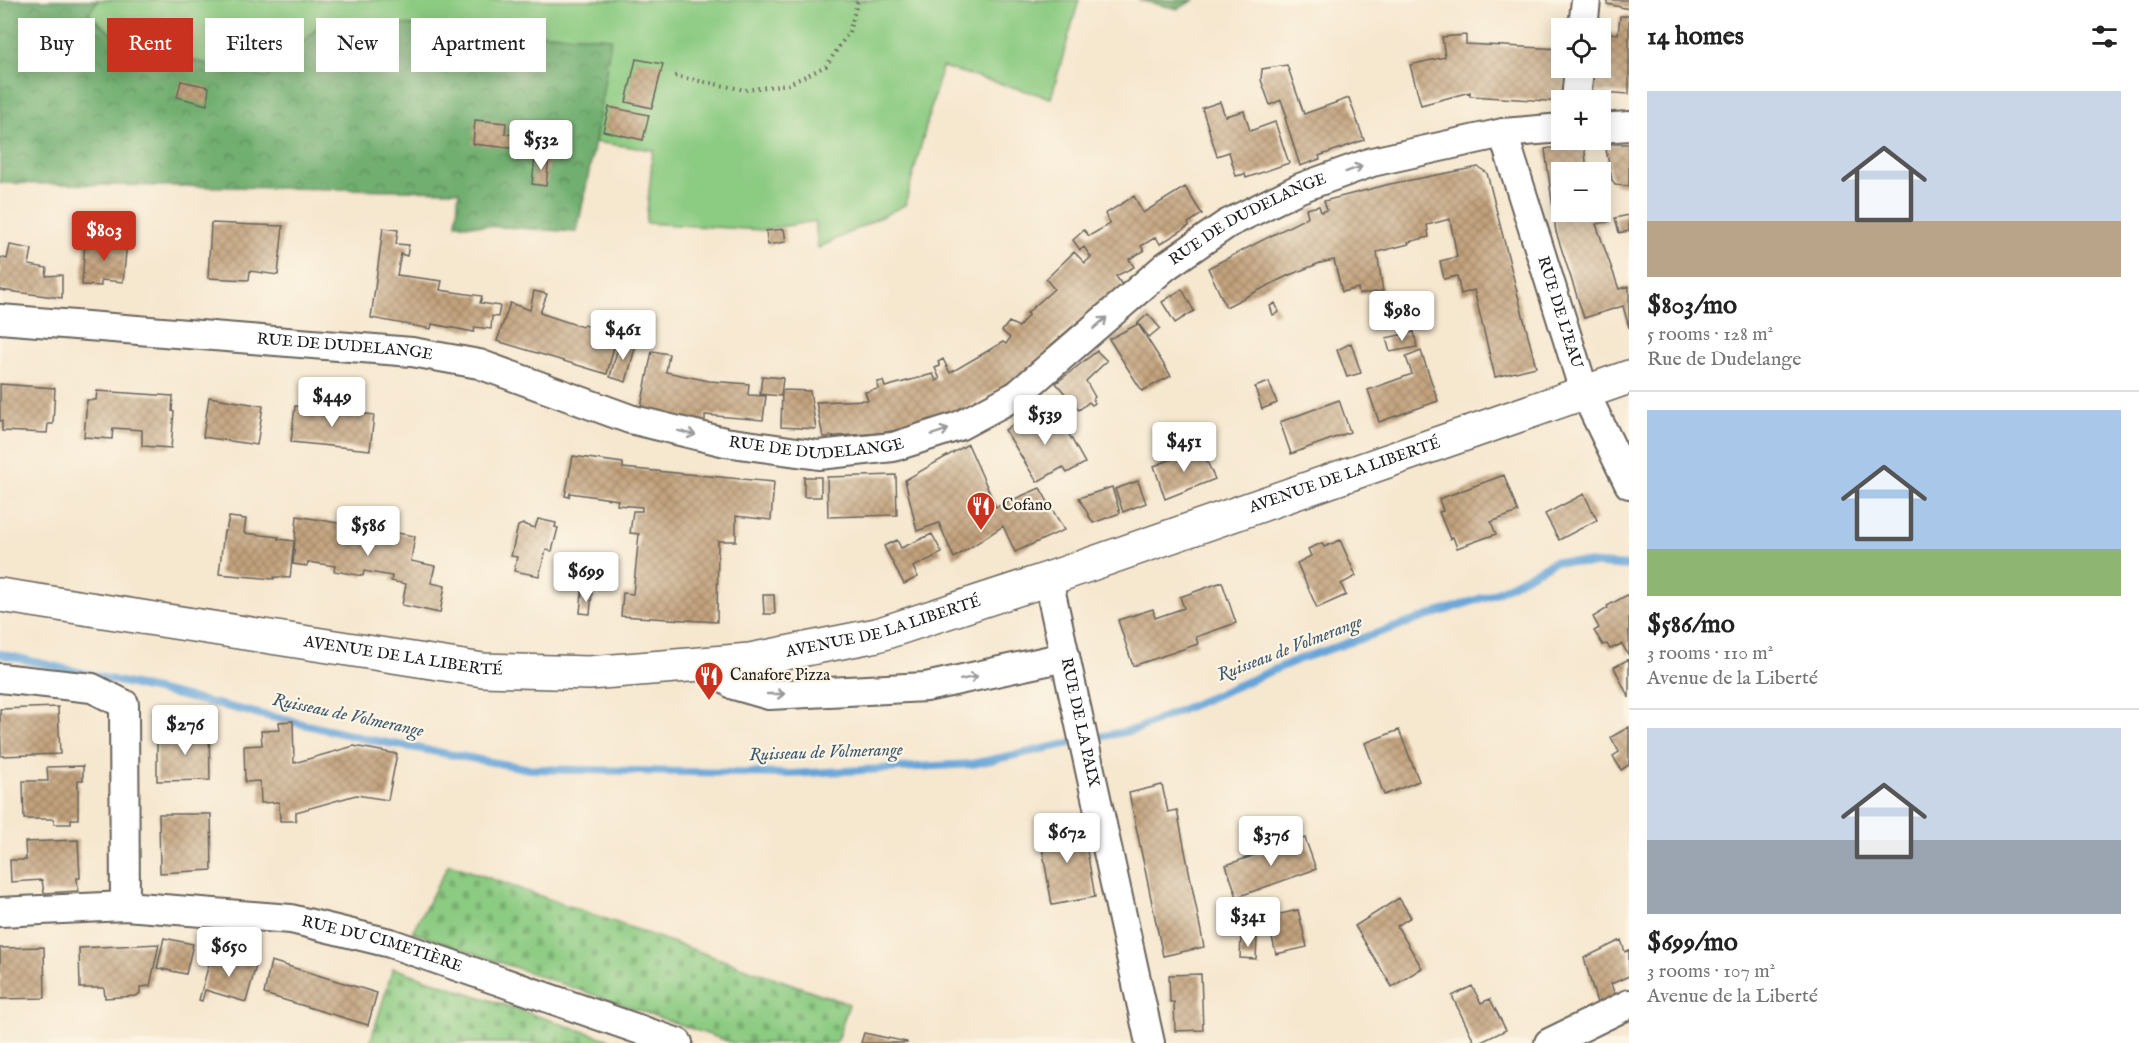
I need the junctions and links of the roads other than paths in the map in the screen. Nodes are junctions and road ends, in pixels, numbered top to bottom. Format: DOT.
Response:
graph roads {
  1 [pos="1586,0"];
  2 [pos="1584,18"];
  3 [pos="1629,126"];
  4 [pos="1611,127"];
  5 [pos="1551,129"];
  6 [pos="1503,133"];
  7 [pos="0,319"];
  8 [pos="1629,376"];
  9 [pos="1584,391"];
  10 [pos="1629,484"];
  11 [pos="1048,579"];
  12 [pos="0,595"];
  13 [pos="1065,657"];
  14 [pos="704,664"];
  15 [pos="0,678"];
  16 [pos="125,906"];
  17 [pos="0,912"];
  18 [pos="1629,1005"];
  19 [pos="678,1043"];
  20 [pos="1150,1043"];
  21 [pos="1549,1043"];
  1 -- 2 [label="street"];
  3 -- 4 [label="street"];
  5 -- 6 [label="street, RUE DE DUDELANGE"];
  7 -- 6 [label="street, RUE DE DUDELANGE, one-way"];
  6 -- 9 [label="street, RUE DE L'EAU"];
  8 -- 9 [label="main road, AVENUE DE LA LIBERTÉ"];
  9 -- 10 [label="street, RUE DE L'EAU"];
  9 -- 11 [label="main road, AVENUE DE LA LIBERTÉ"];
  11 -- 13 [label="street, RUE DE LA PAIX"];
  11 -- 14 [label="main road, AVENUE DE LA LIBERTÉ"];
  12 -- 14 [label="main road, AVENUE DE LA LIBERTÉ"];
  14 -- 13 [label="street, one-way"];
  13 -- 20 [label="street, RUE DE LA PAIX"];
  15 -- 16 [label="street"];
  16 -- 17 [label="street, RUE DU CIMETIÈRE"];
  16 -- 19 [label="street, RUE DU CIMETIÈRE"];
  18 -- 21 [label="street"];
}
